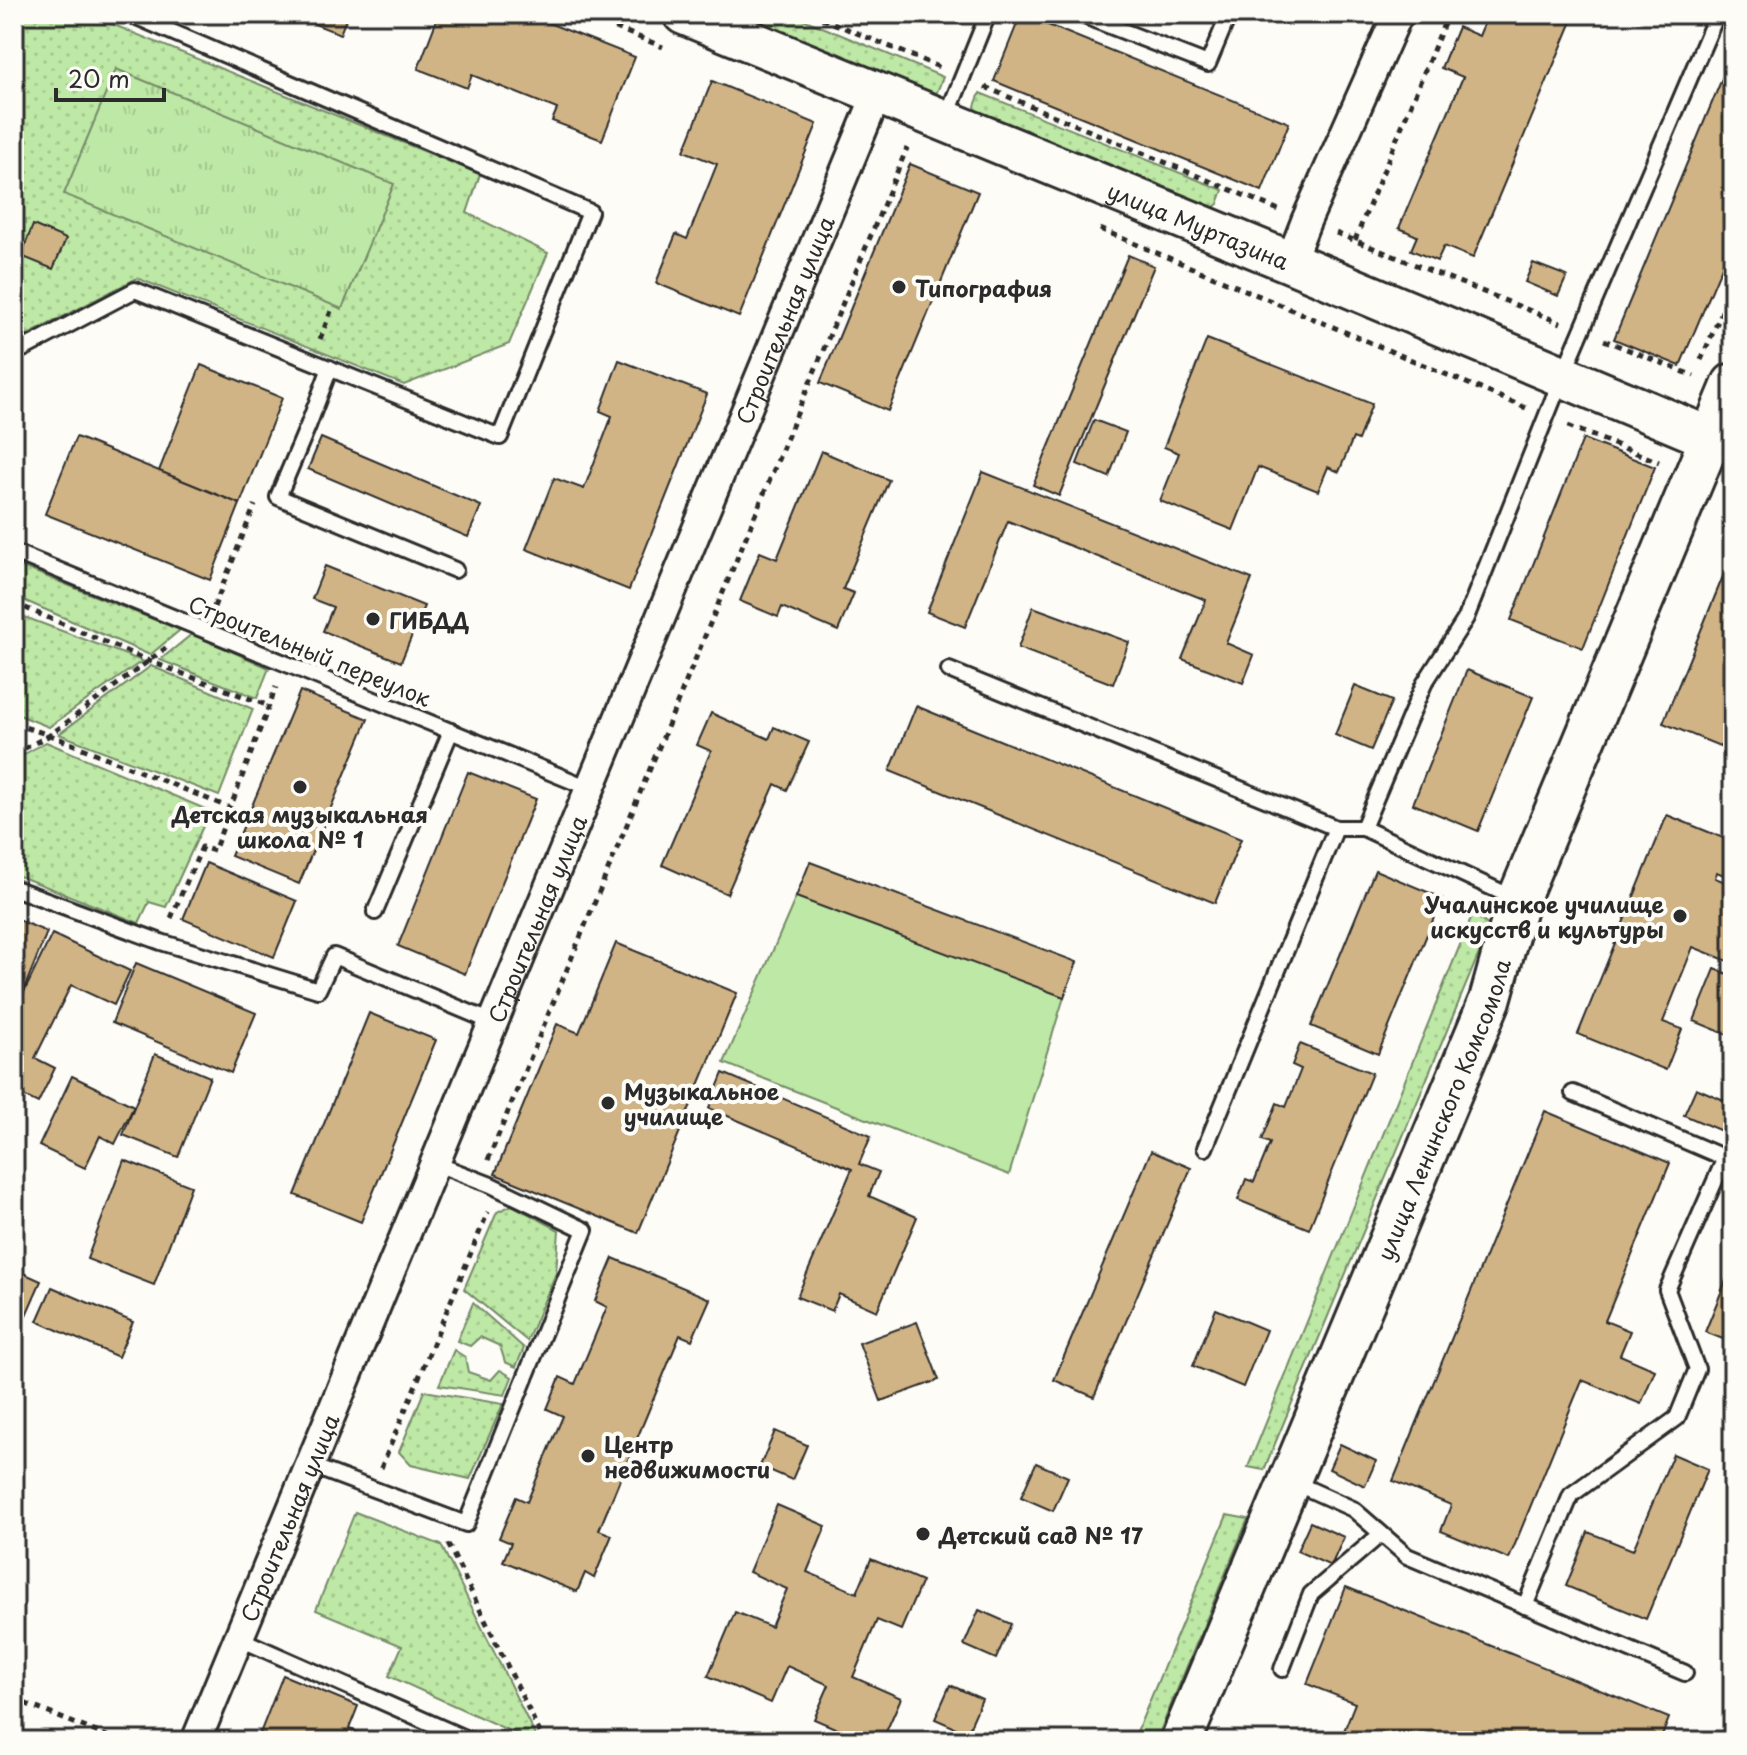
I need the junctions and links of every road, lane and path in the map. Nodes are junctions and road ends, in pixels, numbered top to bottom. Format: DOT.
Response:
graph roads {
  1 [pos="130,14"];
  2 [pos="582,14"];
  3 [pos="811,14"];
  4 [pos="988,14"];
  5 [pos="1079,14"];
  6 [pos="1229,14"];
  7 [pos="1398,14"];
  8 [pos="1448,14"];
  9 [pos="1717,14"];
  10 [pos="677,32"];
  11 [pos="963,77"];
  12 [pos="870,112"];
  13 [pos="944,122"];
  14 [pos="907,148"];
  15 [pos="921,154"];
  16 [pos="1306,221"];
  17 [pos="1095,227"];
  18 [pos="1355,240"];
  19 [pos="1290,262"];
  20 [pos="1733,286"];
  21 [pos="1582,331"];
  22 [pos="14,346"];
  23 [pos="330,368"];
  24 [pos="1694,376"];
  25 [pos="1562,377"];
  26 [pos="1733,384"];
  27 [pos="1546,417"];
  28 [pos="1702,435"];
  29 [pos="1694,477"];
  30 [pos="14,552"];
  31 [pos="455,570"];
  32 [pos="14,603"];
  33 [pos="193,625"];
  34 [pos="149,661"];
  35 [pos="285,663"];
  36 [pos="949,670"];
  37 [pos="269,706"];
  38 [pos="14,724"];
  39 [pos="451,731"];
  40 [pos="50,735"];
  41 [pos="14,754"];
  42 [pos="589,788"];
  43 [pos="230,808"];
  44 [pos="1336,828"];
  45 [pos="1363,828"];
  46 [pos="14,888"];
  47 [pos="1518,900"];
  48 [pos="375,912"];
  49 [pos="161,942"];
  50 [pos="492,1022"];
  51 [pos="1573,1093"];
  52 [pos="1205,1148"];
  53 [pos="434,1163"];
  54 [pos="498,1189"];
  55 [pos="309,1465"];
  56 [pos="1289,1480"];
  57 [pos="372,1490"];
  58 [pos="432,1511"];
  59 [pos="1381,1534"];
  60 [pos="1525,1606"];
  61 [pos="238,1638"];
  62 [pos="1282,1669"];
  63 [pos="1685,1673"];
  64 [pos="14,1699"];
  65 [pos="119,1741"];
  66 [pos="196,1741"];
  67 [pos="471,1741"];
  68 [pos="544,1741"];
  69 [pos="1181,1741"];
  1 -- 23 [label="lane"];
  2 -- 10 [label="path"];
  3 -- 11 [label="path"];
  4 -- 11 [label="lane"];
  5 -- 6 [label="lane"];
  7 -- 16 [label="street"];
  8 -- 18 [label="path"];
  9 -- 21 [label="lane"];
  10 -- 12 [label="street, улица Муртазина"];
  11 -- 13 [label="lane"];
  11 -- 16 [label="path"];
  12 -- 13 [label="street, улица Муртазина"];
  12 -- 14 [label="path"];
  12 -- 42 [label="street, Строительная улица"];
  13 -- 19 [label="street, улица Муртазина"];
  14 -- 15 [label="path"];
  14 -- 54 [label="path"];
  16 -- 18 [label="path"];
  16 -- 19 [label="street"];
  17 -- 27 [label="path"];
  18 -- 21 [label="path"];
  19 -- 25 [label="street, улица Муртазина"];
  20 -- 24 [label="path"];
  21 -- 24 [label="path"];
  21 -- 25 [label="lane"];
  22 -- 23 [label="lane"];
  23 -- 31 [label="lane"];
  24 -- 28 [label="path"];
  25 -- 27 [label="lane"];
  25 -- 28 [label="street, улица Муртазина"];
  26 -- 28 [label="street, улица Ленинского Комсомола"];
  27 -- 29 [label="path"];
  27 -- 45 [label="lane"];
  28 -- 29 [label="street, улица Ленинского Комсомола"];
  29 -- 47 [label="street, улица Ленинского Комсомола"];
  30 -- 33 [label="lane, Строительный переулок"];
  32 -- 34 [label="path"];
  33 -- 34 [label="path"];
  33 -- 35 [label="lane, Строительный переулок"];
  34 -- 37 [label="path"];
  34 -- 40 [label="path"];
  35 -- 37 [label="path"];
  35 -- 39 [label="lane, Строительный переулок"];
  36 -- 44 [label="lane"];
  37 -- 43 [label="path"];
  38 -- 40 [label="path"];
  39 -- 42 [label="lane, Строительный переулок"];
  39 -- 48 [label="lane"];
  40 -- 41 [label="path"];
  40 -- 43 [label="path"];
  42 -- 50 [label="street, Строительная улица"];
  43 -- 49 [label="path"];
  44 -- 45 [label="lane"];
  44 -- 52 [label="lane"];
  45 -- 47 [label="lane"];
  46 -- 49 [label="lane"];
  47 -- 56 [label="street, улица Ленинского Комсомола"];
  49 -- 50 [label="lane"];
  50 -- 53 [label="street, Строительная улица"];
  51 -- 60 [label="lane"];
  53 -- 54 [label="lane"];
  53 -- 55 [label="street, Строительная улица"];
  54 -- 57 [label="path"];
  54 -- 58 [label="lane"];
  55 -- 57 [label="lane"];
  55 -- 61 [label="street, Строительная улица"];
  56 -- 59 [label="lane"];
  56 -- 69 [label="street, улица Ленинского Комсомола"];
  57 -- 58 [label="lane"];
  58 -- 68 [label="path"];
  59 -- 60 [label="lane"];
  59 -- 62 [label="lane"];
  60 -- 63 [label="lane"];
  61 -- 66 [label="street, Строительная улица"];
  61 -- 67 [label="lane"];
  64 -- 65 [label="path"];
}
